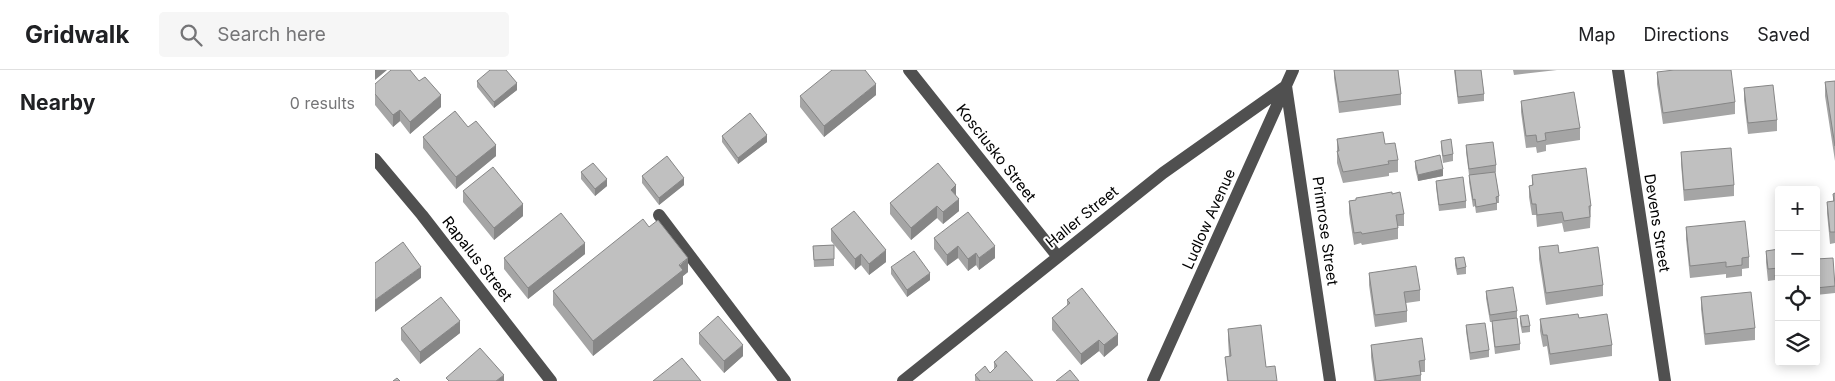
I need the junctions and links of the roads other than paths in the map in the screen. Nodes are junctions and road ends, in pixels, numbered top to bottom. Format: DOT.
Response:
graph roads {
  1 [pos="909,70"];
  2 [pos="1293,70"];
  3 [pos="1618,70"];
  4 [pos="1286,86"];
  5 [pos="375,159"];
  6 [pos="659,215"];
  7 [pos="1058,257"];
  8 [pos="551,381"];
  9 [pos="785,381"];
  10 [pos="903,381"];
  11 [pos="1153,381"];
  12 [pos="1330,381"];
  13 [pos="1665,381"];
  1 -- 7 [label="street, Kosciusko Street"];
  2 -- 4 [label="street, Ludlow Avenue"];
  3 -- 13 [label="street, Devens Street"];
  4 -- 7 [label="street, Haller Street"];
  4 -- 11 [label="street, Ludlow Avenue"];
  4 -- 12 [label="street, Primrose Street"];
  5 -- 8 [label="street, Rapalus Street"];
  6 -- 9 [label="street"];
  7 -- 10 [label="street, Haller Street"];
}
